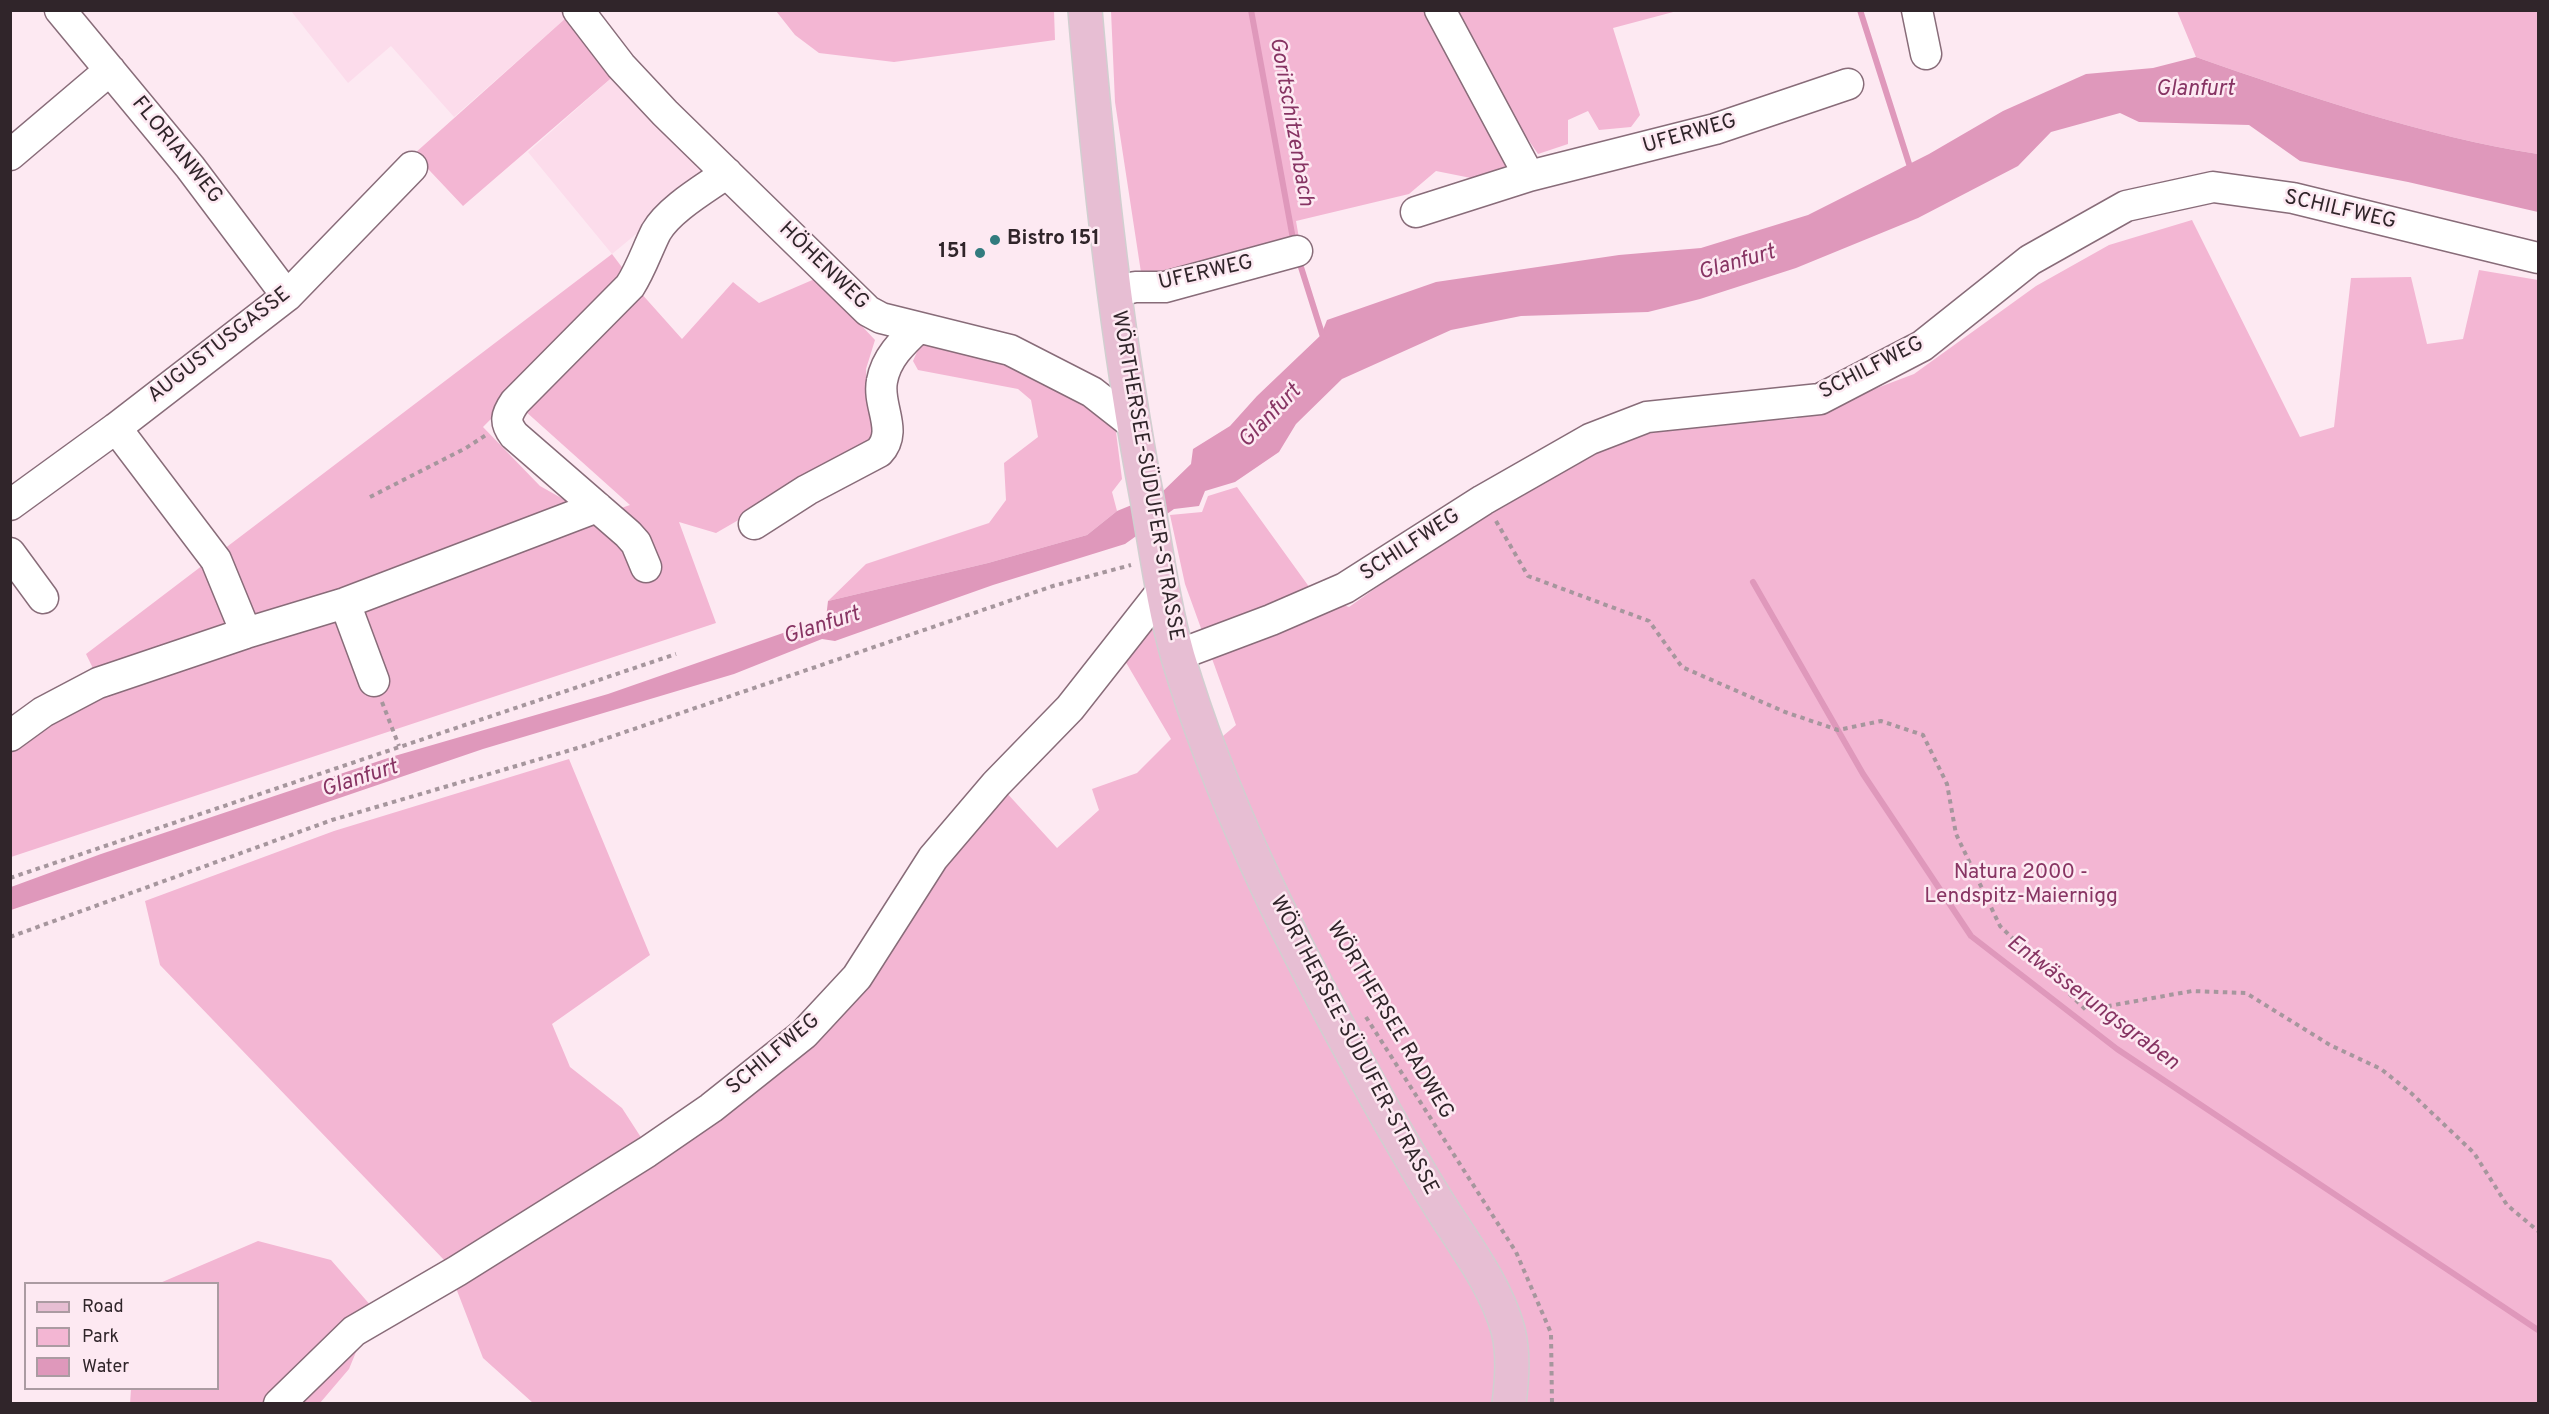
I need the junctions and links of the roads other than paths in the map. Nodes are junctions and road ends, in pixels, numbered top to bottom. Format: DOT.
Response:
graph roads {
  1 [pos="60,10"];
  2 [pos="578,10"];
  3 [pos="1085,10"];
  4 [pos="1440,10"];
  5 [pos="1917,10"];
  6 [pos="1926,54"];
  7 [pos="110,70"];
  8 [pos="1848,84"];
  9 [pos="10,155"];
  10 [pos="412,167"];
  11 [pos="728,174"];
  12 [pos="1529,176"];
  13 [pos="1416,212"];
  14 [pos="1297,251"];
  15 [pos="2538,258"];
  16 [pos="1115,292"];
  17 [pos="287,296"];
  18 [pos="918,328"];
  19 [pos="1134,425"];
  20 [pos="116,428"];
  21 [pos="10,506"];
  22 [pos="597,507"];
  23 [pos="754,524"];
  24 [pos="10,553"];
  25 [pos="646,567"];
  26 [pos="1162,591"];
  27 [pos="43,598"];
  28 [pos="345,603"];
  29 [pos="246,633"];
  30 [pos="1189,651"];
  31 [pos="374,681"];
  32 [pos="10,736"];
  33 [pos="279,1404"];
  34 [pos="1509,1404"];
  1 -- 7 [label="street, FLORIANWEG"];
  2 -- 11 [label="street, HÖHENWEG"];
  3 -- 16 [label="main road, WÖRTHERSEE-SÜDUFER-STRASSE"];
  4 -- 12 [label="street"];
  5 -- 6 [label="street"];
  7 -- 9 [label="street"];
  7 -- 17 [label="street, FLORIANWEG"];
  8 -- 12 [label="street, UFERWEG"];
  10 -- 17 [label="street, AUGUSTUSGASSE"];
  11 -- 18 [label="street, HÖHENWEG"];
  11 -- 22 [label="street"];
  12 -- 13 [label="street, UFERWEG"];
  14 -- 16 [label="street, UFERWEG"];
  15 -- 30 [label="street, SCHILFWEG"];
  16 -- 19 [label="main road, WÖRTHERSEE-SÜDUFER-STRASSE"];
  17 -- 20 [label="street, AUGUSTUSGASSE"];
  18 -- 19 [label="street, HÖHENWEG"];
  18 -- 23 [label="street"];
  19 -- 26 [label="main road, WÖRTHERSEE-SÜDUFER-STRASSE"];
  20 -- 21 [label="street, AUGUSTUSGASSE"];
  20 -- 29 [label="street"];
  22 -- 25 [label="street"];
  22 -- 28 [label="street"];
  24 -- 27 [label="street"];
  26 -- 30 [label="main road, WÖRTHERSEE-SÜDUFER-STRASSE"];
  26 -- 33 [label="street, SCHILFWEG"];
  28 -- 29 [label="street"];
  28 -- 31 [label="street"];
  29 -- 32 [label="street"];
  30 -- 34 [label="main road, WÖRTHERSEE-SÜDUFER-STRASSE"];
}
